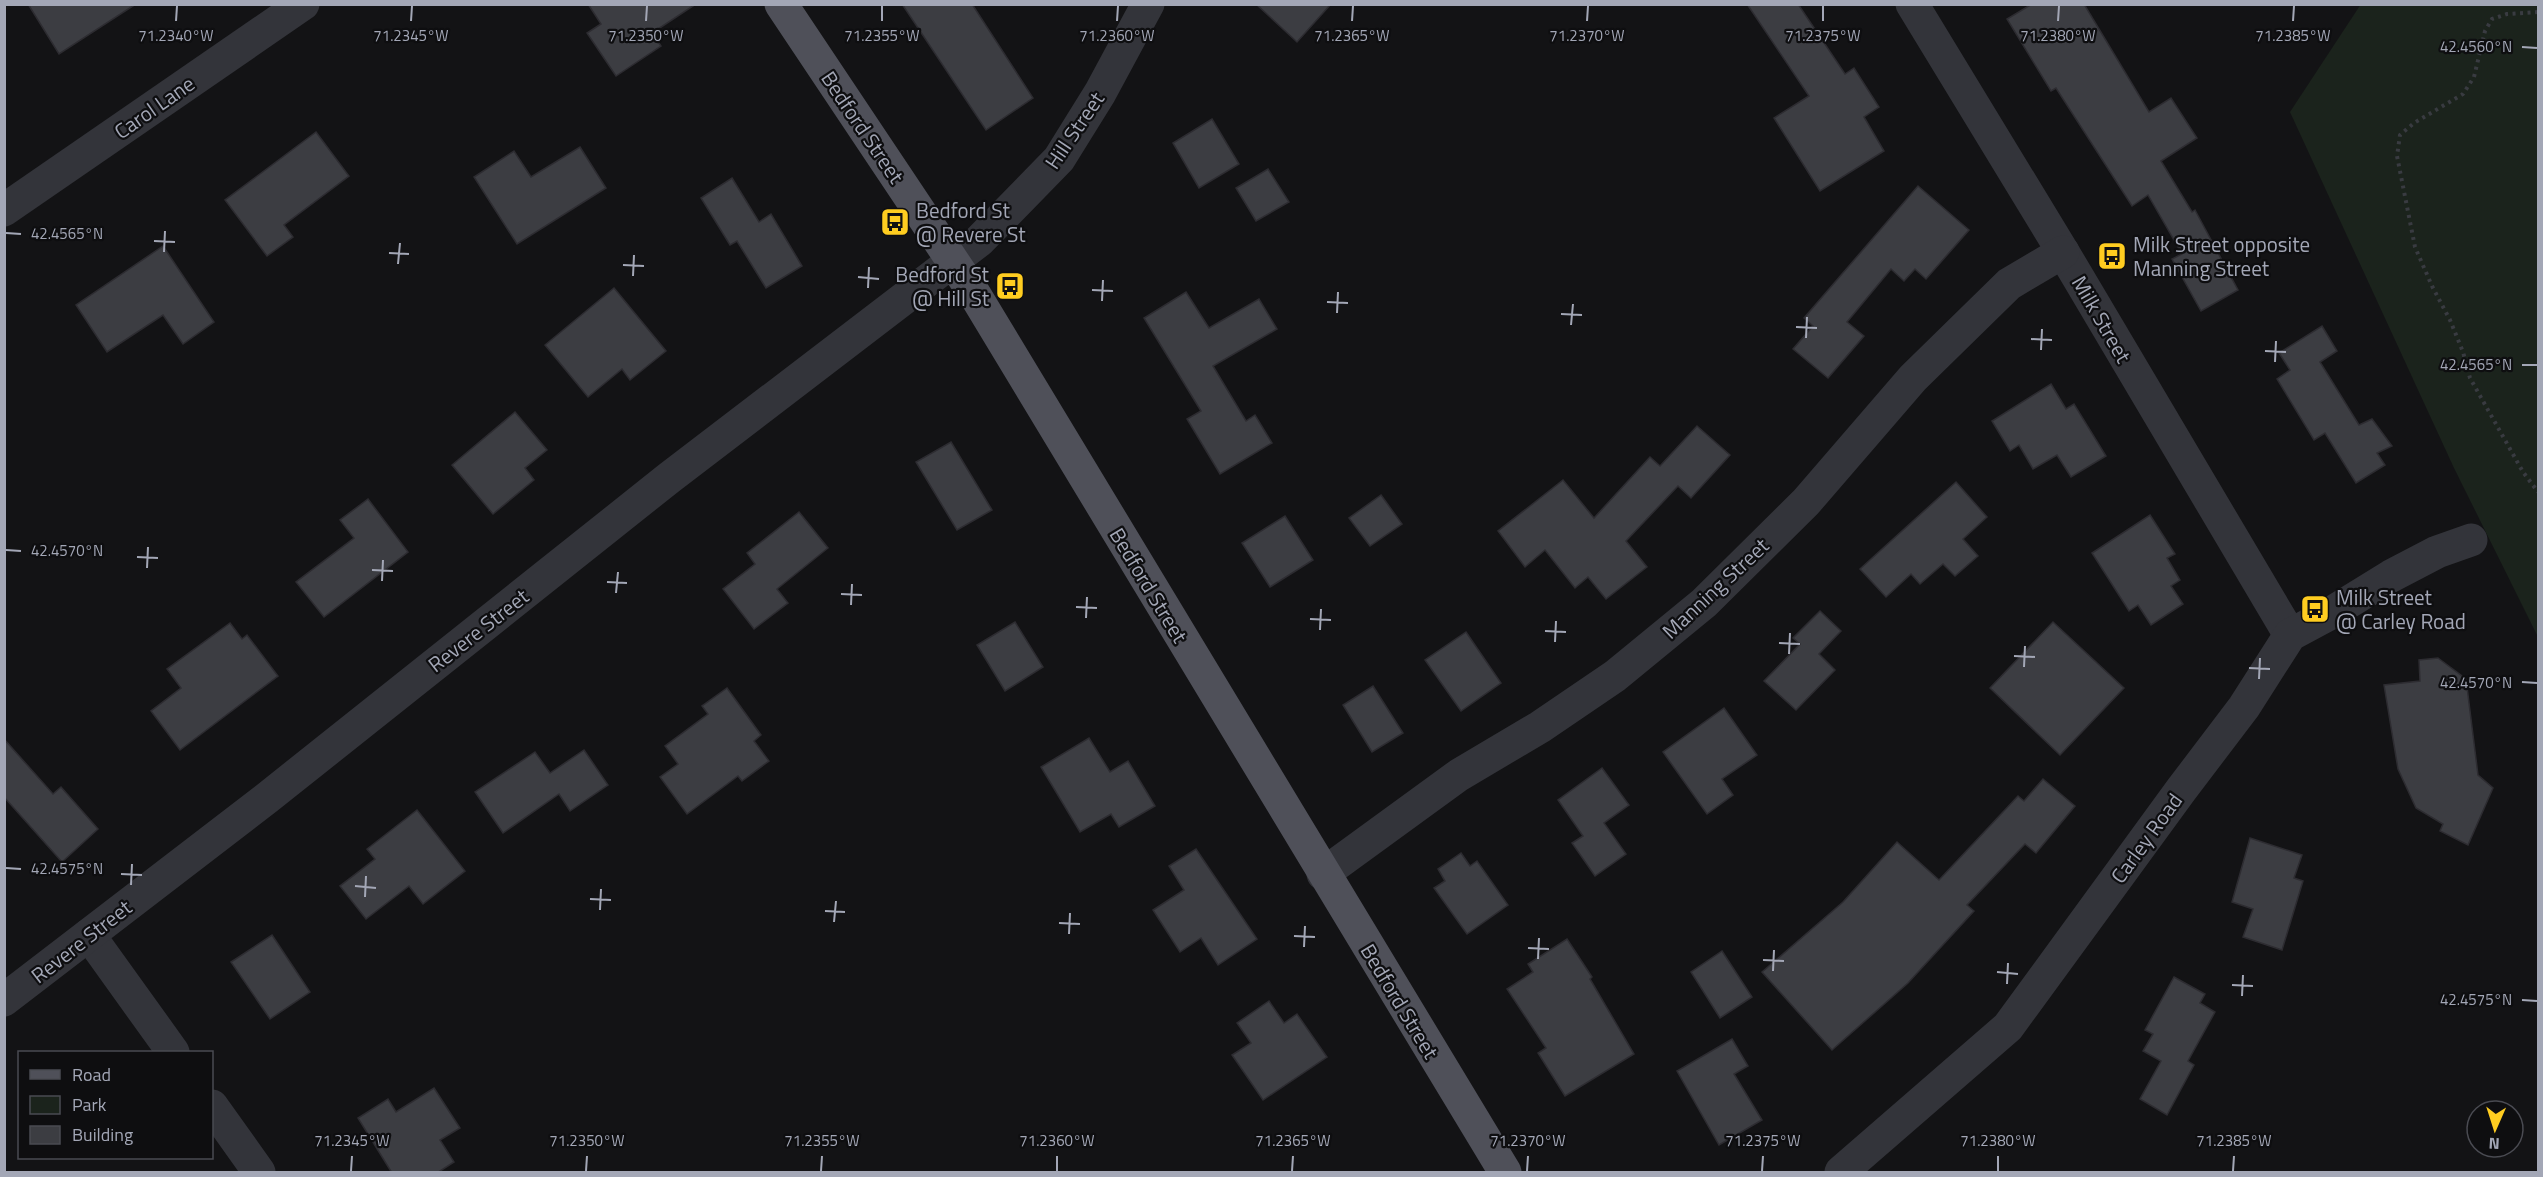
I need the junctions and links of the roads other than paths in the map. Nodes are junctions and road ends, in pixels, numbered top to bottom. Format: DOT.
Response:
graph roads {
  1 [pos="303,4"];
  2 [pos="781,4"];
  3 [pos="1148,4"];
  4 [pos="1912,4"];
  5 [pos="4,210"];
  6 [pos="2063,252"];
  7 [pos="953,263"];
  8 [pos="2471,540"];
  9 [pos="2290,634"];
  10 [pos="1323,874"];
  11 [pos="88,935"];
  12 [pos="4,1000"];
  13 [pos="172,1051"];
  14 [pos="213,1107"];
  15 [pos="259,1173"];
  16 [pos="1505,1173"];
  17 [pos="1841,1173"];
  1 -- 5 [label="street, Carol Lane"];
  2 -- 7 [label="main road, Bedford Street"];
  3 -- 7 [label="street, Hill Street"];
  4 -- 6 [label="street, Milk Street"];
  6 -- 9 [label="street, Milk Street"];
  6 -- 10 [label="street, Manning Street"];
  7 -- 10 [label="main road, Bedford Street"];
  7 -- 11 [label="street, Revere Street"];
  8 -- 9 [label="street"];
  9 -- 17 [label="street, Carley Road"];
  10 -- 16 [label="main road, Bedford Street"];
  11 -- 12 [label="street, Revere Street"];
  11 -- 13 [label="street"];
  14 -- 15 [label="street"];
}
